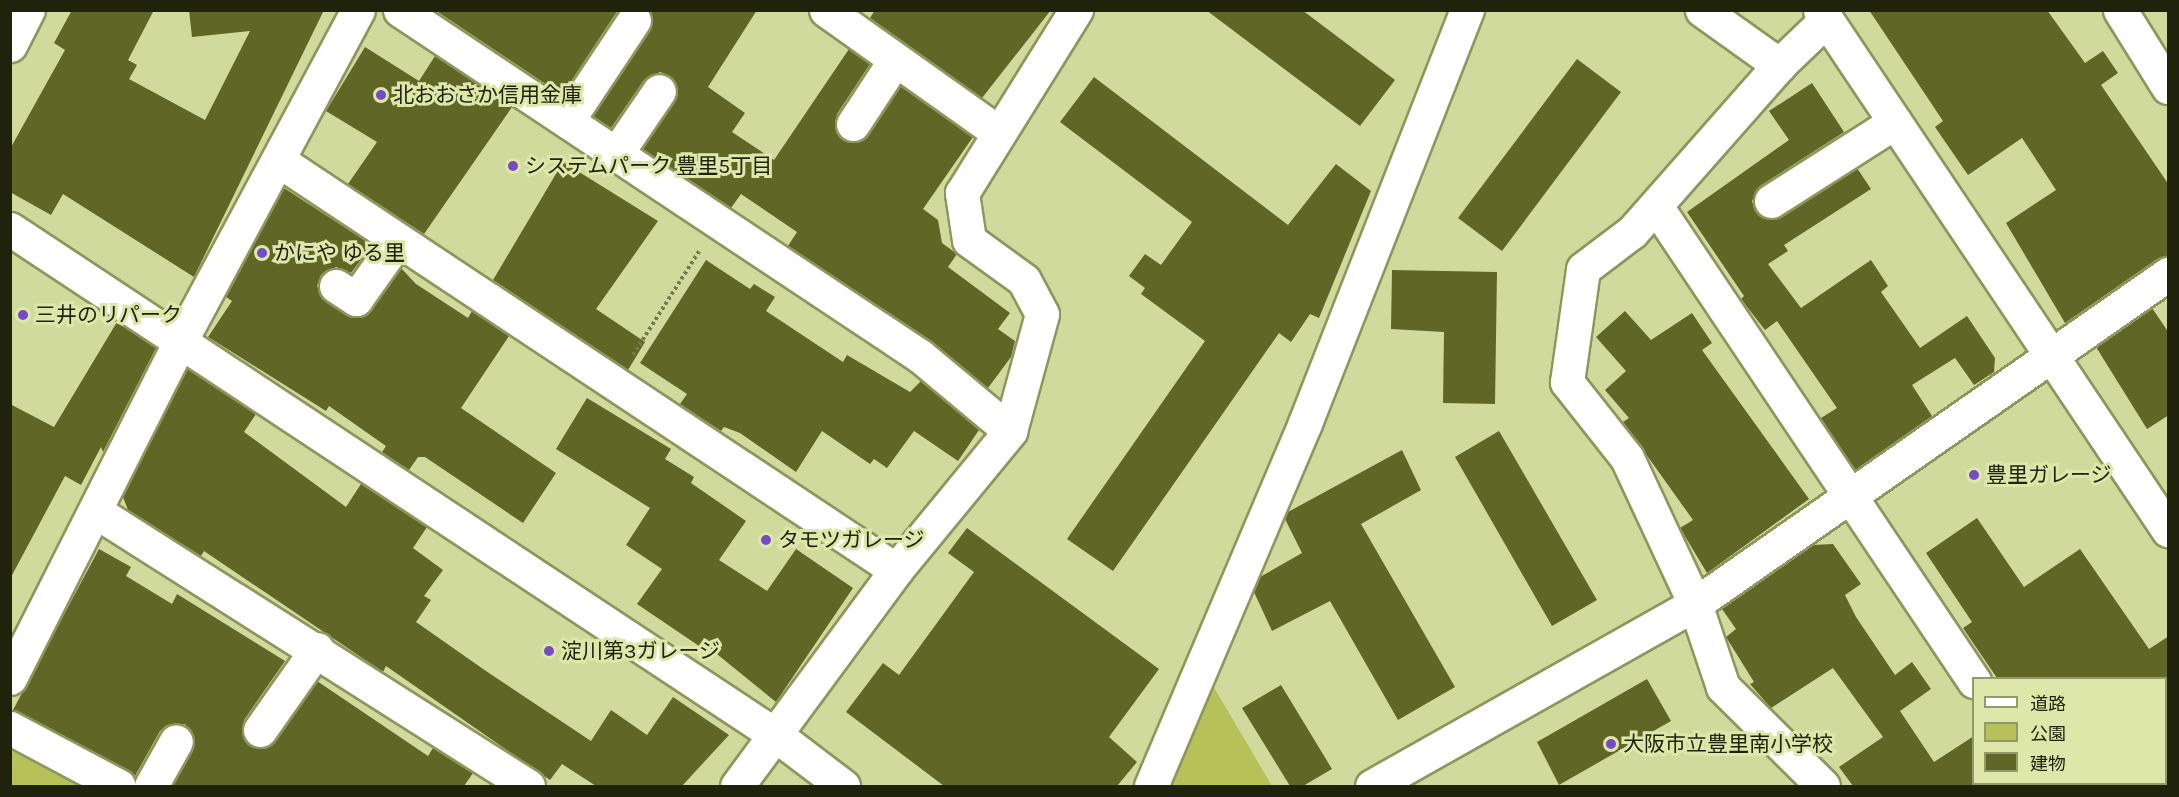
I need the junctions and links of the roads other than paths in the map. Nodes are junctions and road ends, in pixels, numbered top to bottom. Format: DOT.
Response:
graph roads {
  1 [pos="28,10"];
  2 [pos="358,10"];
  3 [pos="400,10"];
  4 [pos="826,10"];
  5 [pos="1076,10"];
  6 [pos="1467,10"];
  7 [pos="1702,10"];
  8 [pos="2120,10"];
  9 [pos="1823,15"];
  10 [pos="634,20"];
  11 [pos="10,45"];
  12 [pos="895,60"];
  13 [pos="1779,65"];
  14 [pos="2169,87"];
  15 [pos="658,91"];
  16 [pos="567,121"];
  17 [pos="1895,122"];
  18 [pos="853,124"];
  19 [pos="999,133"];
  20 [pos="616,154"];
  21 [pos="278,160"];
  22 [pos="1771,201"];
  23 [pos="1656,206"];
  24 [pos="10,229"];
  25 [pos="398,240"];
  26 [pos="2169,274"];
  27 [pos="336,286"];
  28 [pos="181,340"];
  29 [pos="2052,355"];
  30 [pos="1010,430"];
  31 [pos="1852,497"];
  32 [pos="95,511"];
  33 [pos="2169,530"];
  34 [pos="896,570"];
  35 [pos="1695,604"];
  36 [pos="316,648"];
  37 [pos="10,678"];
  38 [pos="1972,678"];
  39 [pos="10,728"];
  40 [pos="260,730"];
  41 [pos="777,736"];
  42 [pos="176,741"];
  43 [pos="119,786"];
  44 [pos="151,786"];
  45 [pos="528,786"];
  46 [pos="737,786"];
  47 [pos="843,786"];
  48 [pos="1151,786"];
  49 [pos="1372,786"];
  50 [pos="1823,786"];
  1 -- 11 [label="main road"];
  2 -- 21 [label="main road"];
  3 -- 16 [label="main road"];
  4 -- 12 [label="main road"];
  5 -- 19 [label="main road"];
  6 -- 48 [label="main road"];
  7 -- 13 [label="main road"];
  8 -- 14 [label="main road"];
  9 -- 13 [label="main road"];
  9 -- 17 [label="main road"];
  10 -- 16 [label="main road"];
  12 -- 18 [label="main road"];
  12 -- 19 [label="main road"];
  13 -- 23 [label="main road"];
  15 -- 20 [label="main road"];
  16 -- 20 [label="main road"];
  17 -- 22 [label="main road"];
  17 -- 29 [label="main road"];
  19 -- 30 [label="main road"];
  20 -- 30 [label="main road"];
  21 -- 25 [label="main road"];
  21 -- 28 [label="main road"];
  23 -- 31 [label="main road"];
  23 -- 35 [label="main road"];
  24 -- 28 [label="main road"];
  25 -- 27 [label="main road"];
  25 -- 34 [label="main road"];
  26 -- 29 [label="main road"];
  28 -- 32 [label="main road"];
  28 -- 41 [label="main road"];
  29 -- 31 [label="main road"];
  29 -- 33 [label="main road"];
  30 -- 34 [label="main road"];
  31 -- 35 [label="main road"];
  31 -- 38 [label="main road"];
  32 -- 36 [label="main road"];
  32 -- 37 [label="main road"];
  34 -- 41 [label="main road"];
  35 -- 49 [label="main road"];
  35 -- 50 [label="main road"];
  36 -- 40 [label="main road"];
  36 -- 45 [label="main road"];
  39 -- 43 [label="main road"];
  41 -- 46 [label="main road"];
  41 -- 47 [label="main road"];
  42 -- 44 [label="main road"];
}
